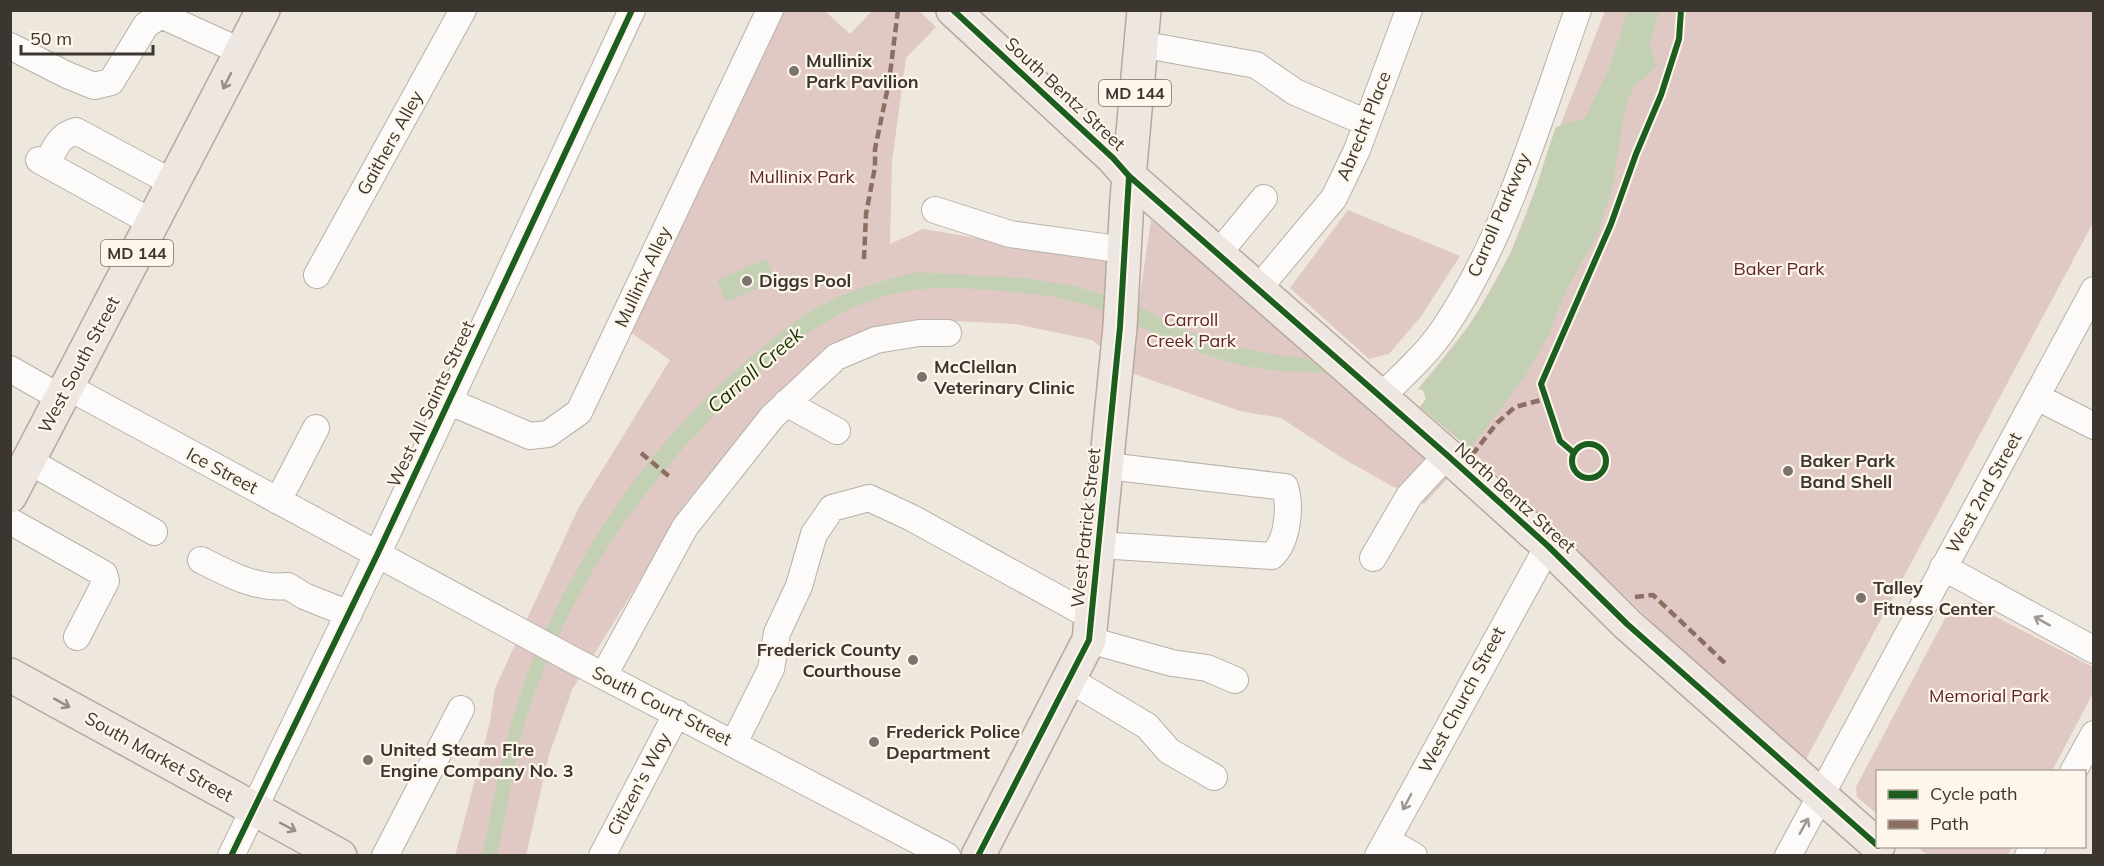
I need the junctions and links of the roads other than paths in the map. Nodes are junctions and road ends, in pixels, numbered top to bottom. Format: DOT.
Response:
graph roads {
  1 [pos="263,10"];
  2 [pos="463,10"];
  3 [pos="632,10"];
  4 [pos="770,10"];
  5 [pos="953,10"];
  6 [pos="1144,10"];
  7 [pos="1408,10"];
  8 [pos="1578,10"];
  9 [pos="1140,44"];
  10 [pos="10,46"];
  11 [pos="242,52"];
  12 [pos="1367,123"];
  13 [pos="1129,176"];
  14 [pos="173,183"];
  15 [pos="1264,198"];
  16 [pos="935,210"];
  17 [pos="153,222"];
  18 [pos="1125,250"];
  19 [pos="1218,254"];
  20 [pos="317,275"];
  21 [pos="1257,289"];
  22 [pos="2094,290"];
  23 [pos="948,333"];
  24 [pos="10,369"];
  25 [pos="64,393"];
  26 [pos="1381,397"];
  27 [pos="2037,397"];
  28 [pos="448,401"];
  29 [pos="786,403"];
  30 [pos="2094,426"];
  31 [pos="315,428"];
  32 [pos="837,431"];
  33 [pos="1447,455"];
  34 [pos="29,461"];
  35 [pos="1107,466"];
  36 [pos="10,496"];
  37 [pos="278,501"];
  38 [pos="10,521"];
  39 [pos="154,532"];
  40 [pos="1099,545"];
  41 [pos="1548,546"];
  42 [pos="377,555"];
  43 [pos="1373,558"];
  44 [pos="201,560"];
  45 [pos="1943,567"];
  46 [pos="349,614"];
  47 [pos="1090,629"];
  48 [pos="77,637"];
  49 [pos="2094,650"];
  50 [pos="10,675"];
  51 [pos="604,675"];
  52 [pos="1070,680"];
  53 [pos="1235,680"];
  54 [pos="461,709"];
  55 [pos="677,713"];
  56 [pos="2094,734"];
  57 [pos="734,742"];
  58 [pos="2074,770"];
  59 [pos="1214,777"];
  60 [pos="1821,798"];
  61 [pos="255,809"];
  62 [pos="1876,844"];
  63 [pos="1382,848"];
  64 [pos="231,855"];
  65 [pos="340,855"];
  66 [pos="385,855"];
  67 [pos="602,855"];
  68 [pos="947,855"];
  69 [pos="978,855"];
  70 [pos="1414,855"];
  71 [pos="1788,855"];
  1 -- 11 [label="main road, West South Street / MD 144"];
  2 -- 20 [label="street, Gaithers Alley"];
  3 -- 28 [label="street, West All Saints Street"];
  4 -- 28 [label="street, Mullinix Alley"];
  5 -- 13 [label="main road, South Bentz Street"];
  6 -- 9 [label="main road, West Patrick Street / MD 144"];
  7 -- 12 [label="street, Abrecht Place"];
  8 -- 26 [label="street, Carroll Parkway"];
  9 -- 12 [label="street"];
  9 -- 13 [label="main road, West Patrick Street / MD 144"];
  10 -- 11 [label="street"];
  11 -- 14 [label="main road, West South Street / MD 144, one-way"];
  12 -- 21 [label="street, Abrecht Place"];
  13 -- 18 [label="main road, West Patrick Street / MD 144"];
  13 -- 19 [label="main road, North Bentz Street"];
  14 -- 17 [label="main road, West South Street / MD 144"];
  14 -- 17 [label="street"];
  15 -- 19 [label="street"];
  16 -- 18 [label="street"];
  17 -- 25 [label="main road, West South Street / MD 144"];
  18 -- 35 [label="main road, West Patrick Street / MD 144"];
  19 -- 21 [label="main road, North Bentz Street"];
  21 -- 26 [label="main road, North Bentz Street"];
  22 -- 27 [label="street, West 2nd Street"];
  23 -- 29 [label="street"];
  24 -- 25 [label="street, Ice Street"];
  25 -- 34 [label="main road, West South Street / MD 144"];
  25 -- 37 [label="street, Ice Street"];
  26 -- 33 [label="main road, North Bentz Street"];
  27 -- 30 [label="street"];
  27 -- 45 [label="street, West 2nd Street"];
  28 -- 42 [label="street, West All Saints Street"];
  29 -- 32 [label="street"];
  29 -- 51 [label="street"];
  31 -- 37 [label="street"];
  33 -- 41 [label="main road, North Bentz Street"];
  33 -- 43 [label="street"];
  34 -- 36 [label="main road, West South Street / MD 144"];
  34 -- 39 [label="street"];
  35 -- 40 [label="main road, West Patrick Street / MD 144"];
  35 -- 40 [label="street"];
  37 -- 42 [label="street, Ice Street"];
  38 -- 48 [label="street"];
  40 -- 47 [label="main road, West Patrick Street / MD 144"];
  41 -- 60 [label="main road, North Bentz Street"];
  41 -- 63 [label="street, West Church Street, one-way"];
  42 -- 46 [label="street, West All Saints Street"];
  42 -- 51 [label="street, South Court Street"];
  44 -- 46 [label="street"];
  49 -- 45 [label="street, one-way"];
  45 -- 60 [label="street, West 2nd Street"];
  46 -- 61 [label="street, West All Saints Street"];
  47 -- 52 [label="main road, West Patrick Street / MD 144"];
  47 -- 53 [label="street"];
  47 -- 57 [label="street"];
  50 -- 61 [label="main road, South Market Street, one-way"];
  51 -- 55 [label="street, South Court Street"];
  52 -- 59 [label="street"];
  52 -- 69 [label="main road, West Patrick Street / MD 144"];
  54 -- 66 [label="street"];
  55 -- 57 [label="street, South Court Street"];
  55 -- 67 [label="street, Citizen's Way"];
  56 -- 58 [label="street"];
  57 -- 68 [label="street, South Court Street"];
  60 -- 62 [label="main road, North Bentz Street"];
  71 -- 60 [label="street, West 2nd Street, one-way"];
  61 -- 64 [label="street, West All Saints Street"];
  61 -- 65 [label="main road, South Market Street, one-way"];
  63 -- 70 [label="street"];
}
